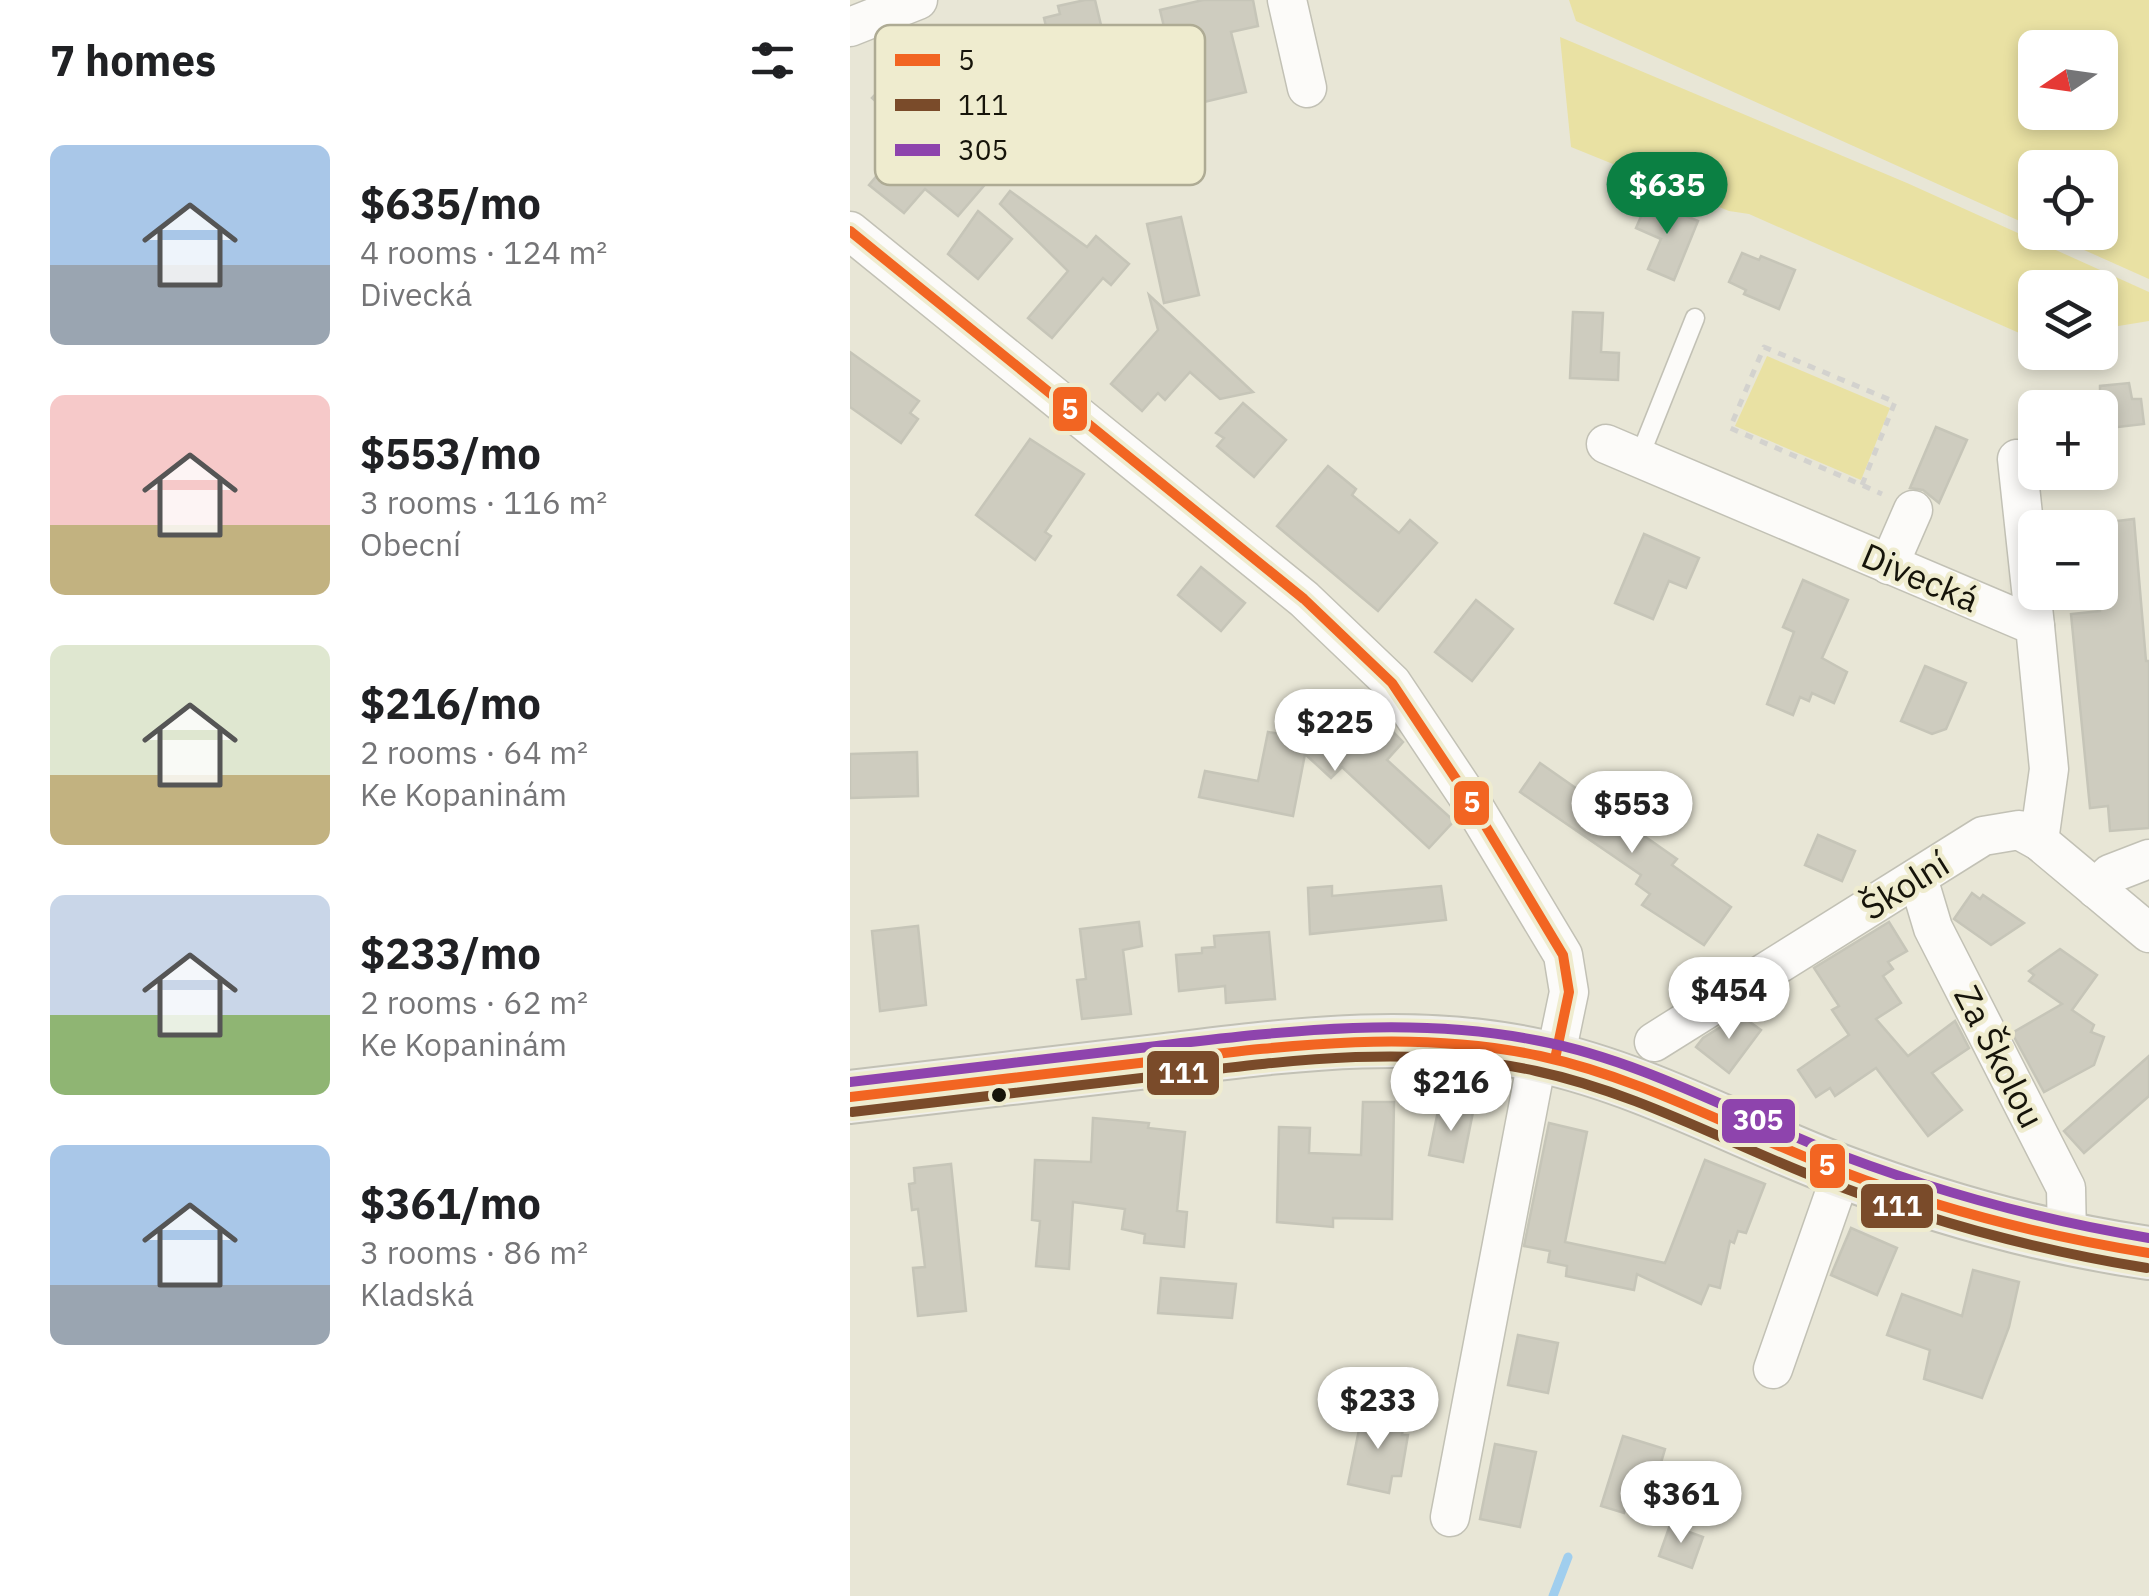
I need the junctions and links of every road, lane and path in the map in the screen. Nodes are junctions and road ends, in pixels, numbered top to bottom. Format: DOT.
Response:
graph roads {
  1 [pos="918,0"];
  2 [pos="1288,0"];
  3 [pos="850,28"];
  4 [pos="1307,88"];
  5 [pos="850,231"];
  6 [pos="1696,318"];
  7 [pos="1622,451"];
  8 [pos="1862,485"];
  9 [pos="2021,490"];
  10 [pos="1901,504"];
  11 [pos="1889,565"];
  12 [pos="2034,626"];
  13 [pos="2039,841"];
  14 [pos="2149,859"];
  15 [pos="1918,878"];
  16 [pos="2096,889"];
  17 [pos="2149,933"];
  18 [pos="1654,1042"];
  19 [pos="1546,1057"];
  20 [pos="850,1097"];
  21 [pos="1842,1172"];
  22 [pos="2066,1238"];
  23 [pos="2149,1253"];
  24 [pos="1773,1369"];
  25 [pos="1450,1517"];
  1 -- 3 [label="street"];
  2 -- 4 [label="street"];
  5 -- 19 [label="street"];
  6 -- 7 [label="lane"];
  7 -- 11 [label="street, Divecká"];
  8 -- 8 [label="path"];
  8 -- 10 [label="path"];
  9 -- 12 [label="street"];
  10 -- 11 [label="street"];
  11 -- 12 [label="street, Divecká"];
  12 -- 13 [label="street"];
  13 -- 15 [label="street, Školní"];
  13 -- 16 [label="street"];
  14 -- 16 [label="street"];
  15 -- 18 [label="street, Školní"];
  15 -- 22 [label="street, Za Školou"];
  16 -- 17 [label="street"];
  19 -- 20 [label="main road"];
  19 -- 21 [label="main road"];
  19 -- 25 [label="street"];
  21 -- 22 [label="main road"];
  21 -- 24 [label="street"];
  22 -- 23 [label="main road"];
}
